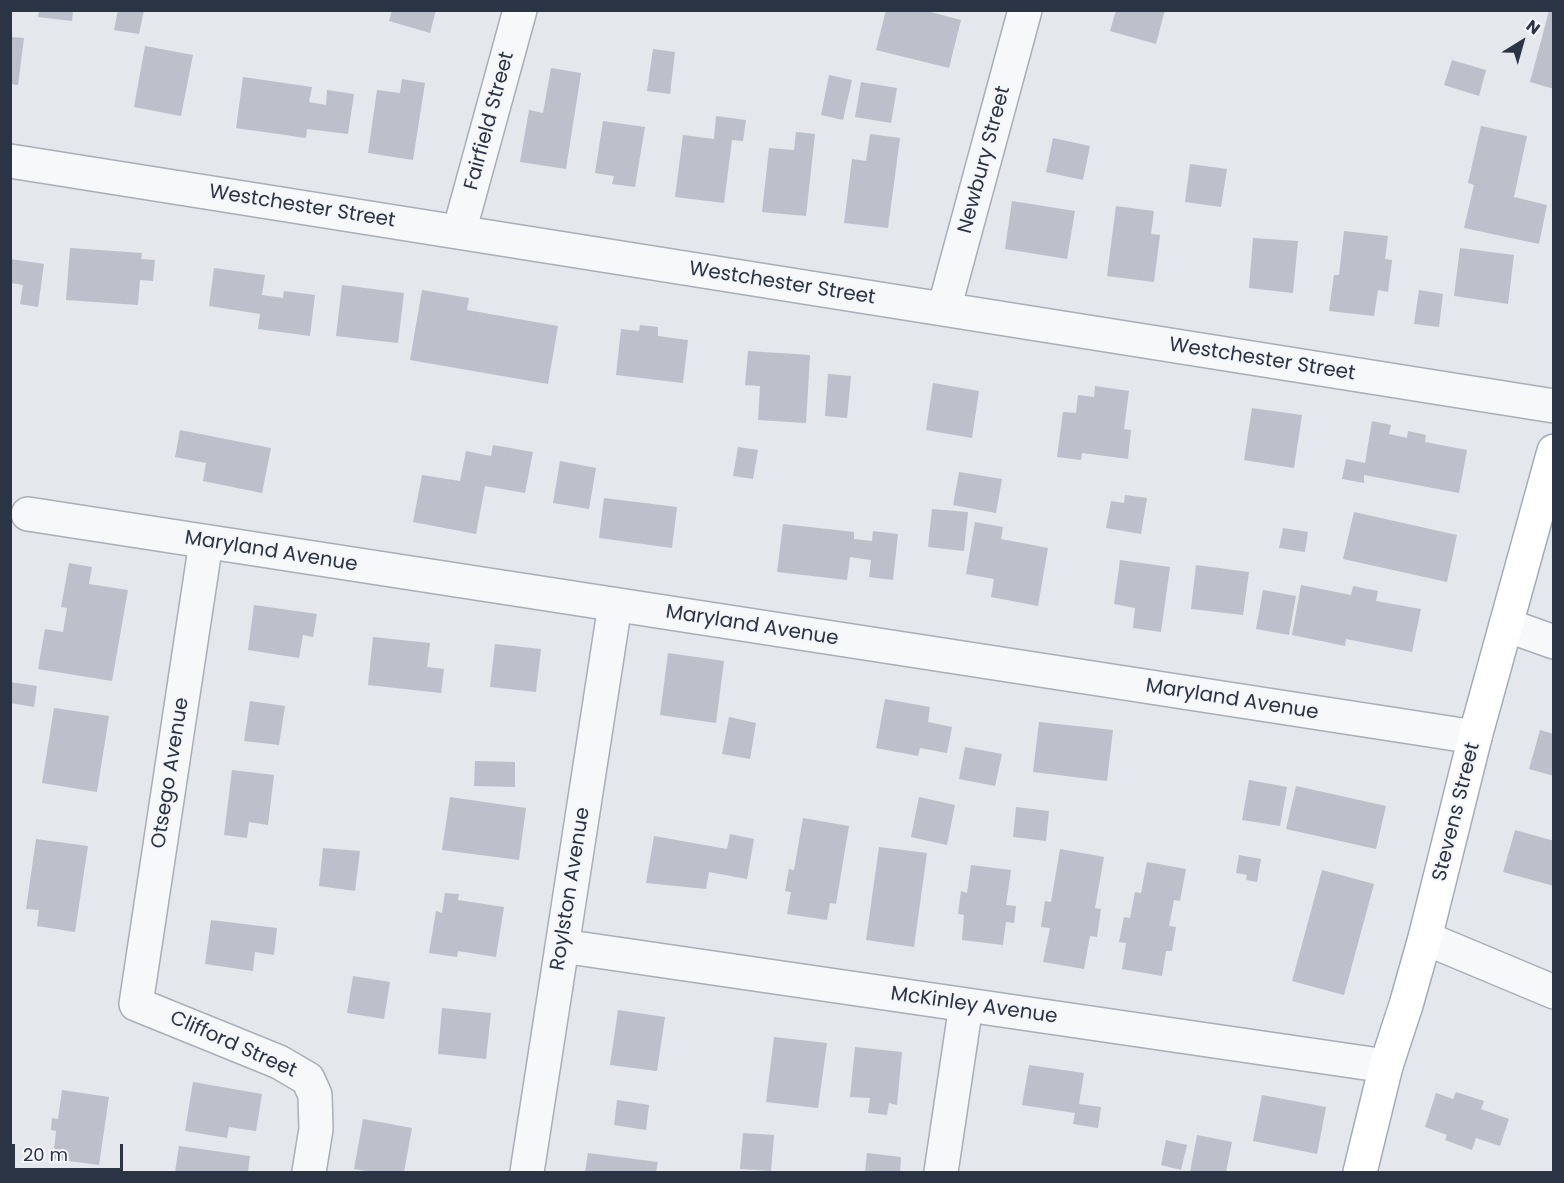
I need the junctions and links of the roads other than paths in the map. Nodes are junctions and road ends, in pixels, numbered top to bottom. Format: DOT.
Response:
graph roads {
  1 [pos="520,10"];
  2 [pos="1025,10"];
  3 [pos="10,161"];
  4 [pos="459,232"];
  5 [pos="944,309"];
  6 [pos="1554,406"];
  7 [pos="1554,451"];
  8 [pos="28,514"];
  9 [pos="206,542"];
  10 [pos="615,605"];
  11 [pos="1506,625"];
  12 [pos="1554,642"];
  13 [pos="1475,737"];
  14 [pos="1425,938"];
  15 [pos="562,946"];
  16 [pos="1554,992"];
  17 [pos="136,1004"];
  18 [pos="966,1005"];
  19 [pos="1386,1066"];
  20 [pos="309,1173"];
  21 [pos="527,1173"];
  22 [pos="941,1173"];
  23 [pos="1360,1173"];
  1 -- 4 [label="street, Fairfield Street"];
  2 -- 5 [label="street, Newbury Street"];
  3 -- 4 [label="street, Westchester Street"];
  4 -- 5 [label="street, Westchester Street"];
  5 -- 6 [label="street, Westchester Street"];
  7 -- 11 [label="main road, Stevens Street"];
  8 -- 9 [label="street, Maryland Avenue"];
  9 -- 10 [label="street, Maryland Avenue"];
  9 -- 17 [label="street, Otsego Avenue"];
  10 -- 13 [label="street, Maryland Avenue"];
  10 -- 15 [label="street, Roylston Avenue"];
  11 -- 12 [label="street"];
  11 -- 13 [label="main road, Stevens Street"];
  13 -- 14 [label="main road, Stevens Street"];
  14 -- 16 [label="street"];
  14 -- 19 [label="main road, Stevens Street"];
  15 -- 18 [label="street, McKinley Avenue"];
  15 -- 21 [label="street, Roylston Avenue"];
  17 -- 20 [label="street, Clifford Street"];
  18 -- 19 [label="street, McKinley Avenue"];
  18 -- 22 [label="street"];
  19 -- 23 [label="main road, Stevens Street"];
}
